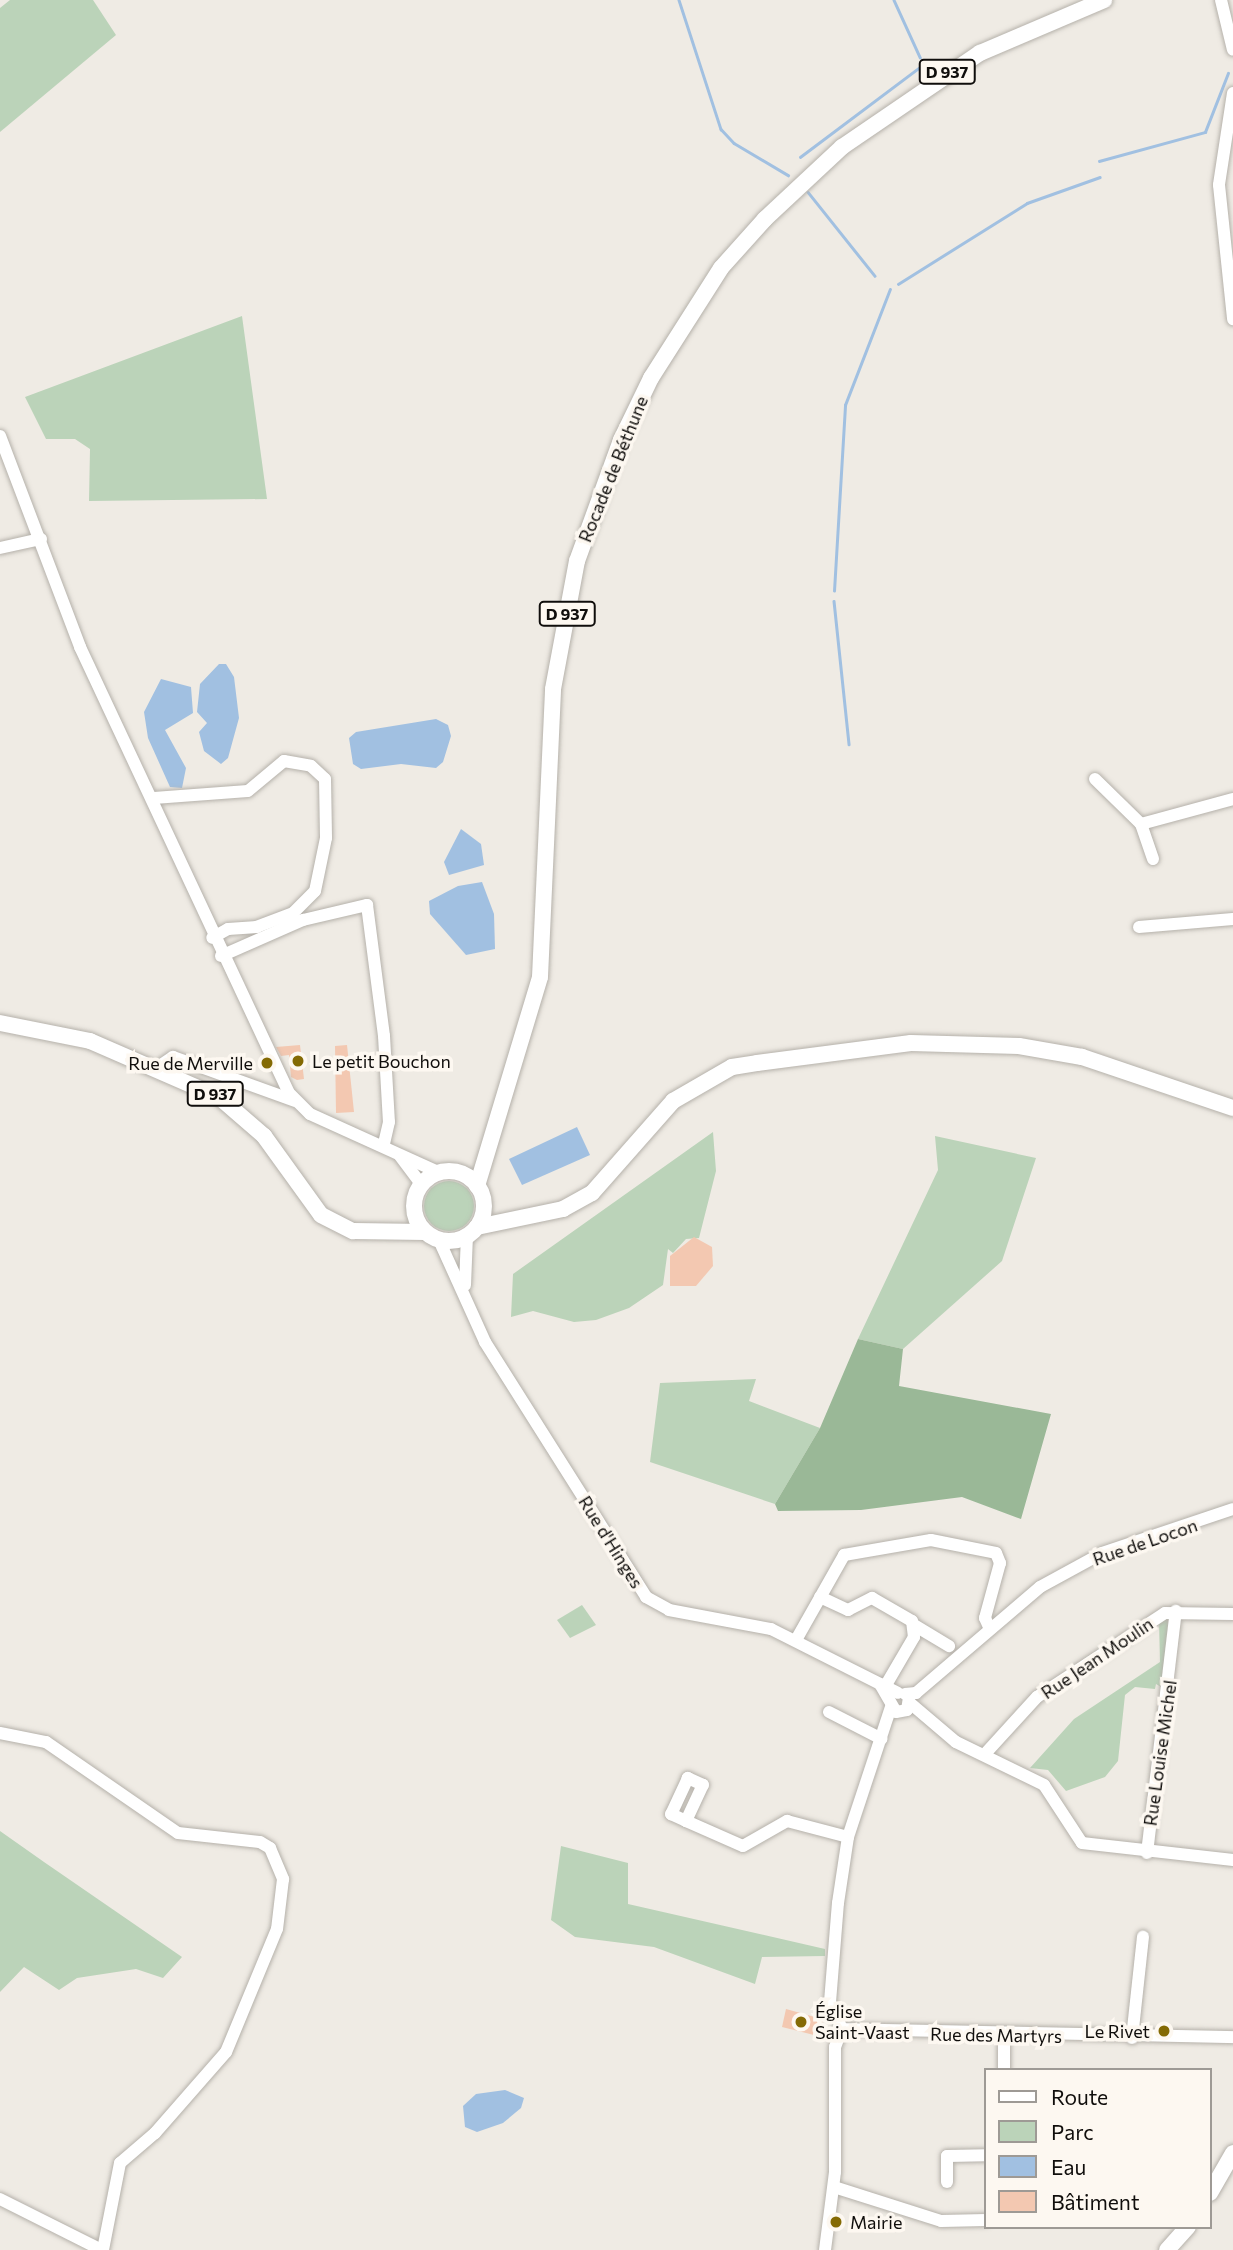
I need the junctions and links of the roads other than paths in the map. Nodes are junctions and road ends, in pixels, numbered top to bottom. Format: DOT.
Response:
graph roads {
  1 [pos="1104,0"];
  2 [pos="1221,0"];
  3 [pos="1232,31"];
  4 [pos="1233,50"];
  5 [pos="1233,93"];
  6 [pos="1233,319"];
  7 [pos="0,436"];
  8 [pos="41,539"];
  9 [pos="0,548"];
  10 [pos="1096,779"];
  11 [pos="154,798"];
  12 [pos="1233,799"];
  13 [pos="1141,824"];
  14 [pos="1153,859"];
  15 [pos="1233,919"];
  16 [pos="1139,927"];
  17 [pos="212,938"];
  18 [pos="221,956"];
  19 [pos="0,1023"];
  20 [pos="158,1067"];
  21 [pos="295,1102"];
  22 [pos="1233,1108"];
  23 [pos="501,1116"];
  24 [pos="388,1146"];
  25 [pos="447,1172"];
  26 [pos="422,1185"];
  27 [pos="480,1192"];
  28 [pos="414,1212"];
  29 [pos="542,1214"];
  30 [pos="472,1232"];
  31 [pos="382,1233"];
  32 [pos="432,1236"];
  33 [pos="469,1310"];
  34 [pos="1233,1509"];
  35 [pos="820,1597"];
  36 [pos="1176,1611"];
  37 [pos="1233,1614"];
  38 [pos="914,1625"];
  39 [pos="989,1627"];
  40 [pos="796,1640"];
  41 [pos="949,1646"];
  42 [pos="882,1683"];
  43 [pos="901,1703"];
  44 [pos="829,1712"];
  45 [pos="0,1733"];
  46 [pos="885,1733"];
  47 [pos="984,1755"];
  48 [pos="686,1821"];
  49 [pos="848,1837"];
  50 [pos="1147,1853"];
  51 [pos="1233,1860"];
  52 [pos="1143,1937"];
  53 [pos="842,2029"];
  54 [pos="1004,2034"];
  55 [pos="1132,2038"];
  56 [pos="1233,2038"];
  57 [pos="1004,2068"];
  58 [pos="1233,2153"];
  59 [pos="984,2155"];
  60 [pos="947,2182"];
  61 [pos="834,2187"];
  62 [pos="1212,2190"];
  63 [pos="0,2199"];
  64 [pos="984,2220"];
  65 [pos="1186,2229"];
  66 [pos="102,2250"];
  67 [pos="825,2250"];
  68 [pos="1167,2250"];
  1 -- 23 [label="main road, Rocade de Béthune / D 937"];
  2 -- 3 [label="street"];
  3 -- 4 [label="street"];
  5 -- 6 [label="street"];
  7 -- 8 [label="street"];
  8 -- 9 [label="street"];
  8 -- 11 [label="street"];
  10 -- 13 [label="street"];
  11 -- 17 [label="street"];
  11 -- 17 [label="street"];
  12 -- 13 [label="street"];
  13 -- 14 [label="street"];
  15 -- 16 [label="street"];
  17 -- 18 [label="street"];
  18 -- 21 [label="street"];
  18 -- 24 [label="street"];
  19 -- 20 [label="main road, D 937"];
  20 -- 21 [label="street"];
  20 -- 31 [label="main road, D 937"];
  21 -- 24 [label="street"];
  22 -- 29 [label="main road"];
  23 -- 25 [label="main road, Rocade de Béthune / D 937"];
  23 -- 27 [label="main road, Rocade de Béthune / D 937"];
  24 -- 25 [label="street"];
  24 -- 26 [label="street"];
  25 -- 26 [label="main road"];
  25 -- 27 [label="main road"];
  26 -- 28 [label="main road"];
  27 -- 29 [label="main road"];
  27 -- 30 [label="main road"];
  28 -- 31 [label="main road"];
  28 -- 32 [label="main road"];
  29 -- 30 [label="main road"];
  30 -- 32 [label="main road"];
  30 -- 33 [label="street, Rue d'Hinges"];
  31 -- 32 [label="main road, D 937"];
  32 -- 33 [label="street, Rue d'Hinges"];
  33 -- 40 [label="street, Rue d'Hinges"];
  34 -- 39 [label="street, Rue de Locon"];
  35 -- 38 [label="street"];
  35 -- 39 [label="street"];
  35 -- 40 [label="street"];
  36 -- 37 [label="street, Rue Jean Moulin"];
  36 -- 47 [label="street, Rue Jean Moulin"];
  36 -- 50 [label="street, Rue Louise Michel"];
  38 -- 41 [label="street"];
  38 -- 42 [label="street"];
  39 -- 43 [label="street, Rue de Locon"];
  40 -- 42 [label="street, Rue d'Hinges"];
  42 -- 43 [label="street, Rue d'Hinges"];
  43 -- 46 [label="street"];
  43 -- 47 [label="street"];
  44 -- 46 [label="street"];
  45 -- 66 [label="street"];
  46 -- 49 [label="street"];
  47 -- 50 [label="street"];
  48 -- 49 [label="street"];
  49 -- 53 [label="street"];
  50 -- 51 [label="street"];
  52 -- 55 [label="street"];
  53 -- 54 [label="street, Rue des Martyrs"];
  53 -- 61 [label="street"];
  54 -- 55 [label="street, Rue des Martyrs"];
  54 -- 57 [label="street"];
  55 -- 56 [label="street, Rue des Martyrs"];
  58 -- 62 [label="main road"];
  59 -- 60 [label="street"];
  61 -- 64 [label="street"];
  61 -- 67 [label="street"];
  63 -- 66 [label="street"];
  65 -- 68 [label="main road"];
}
